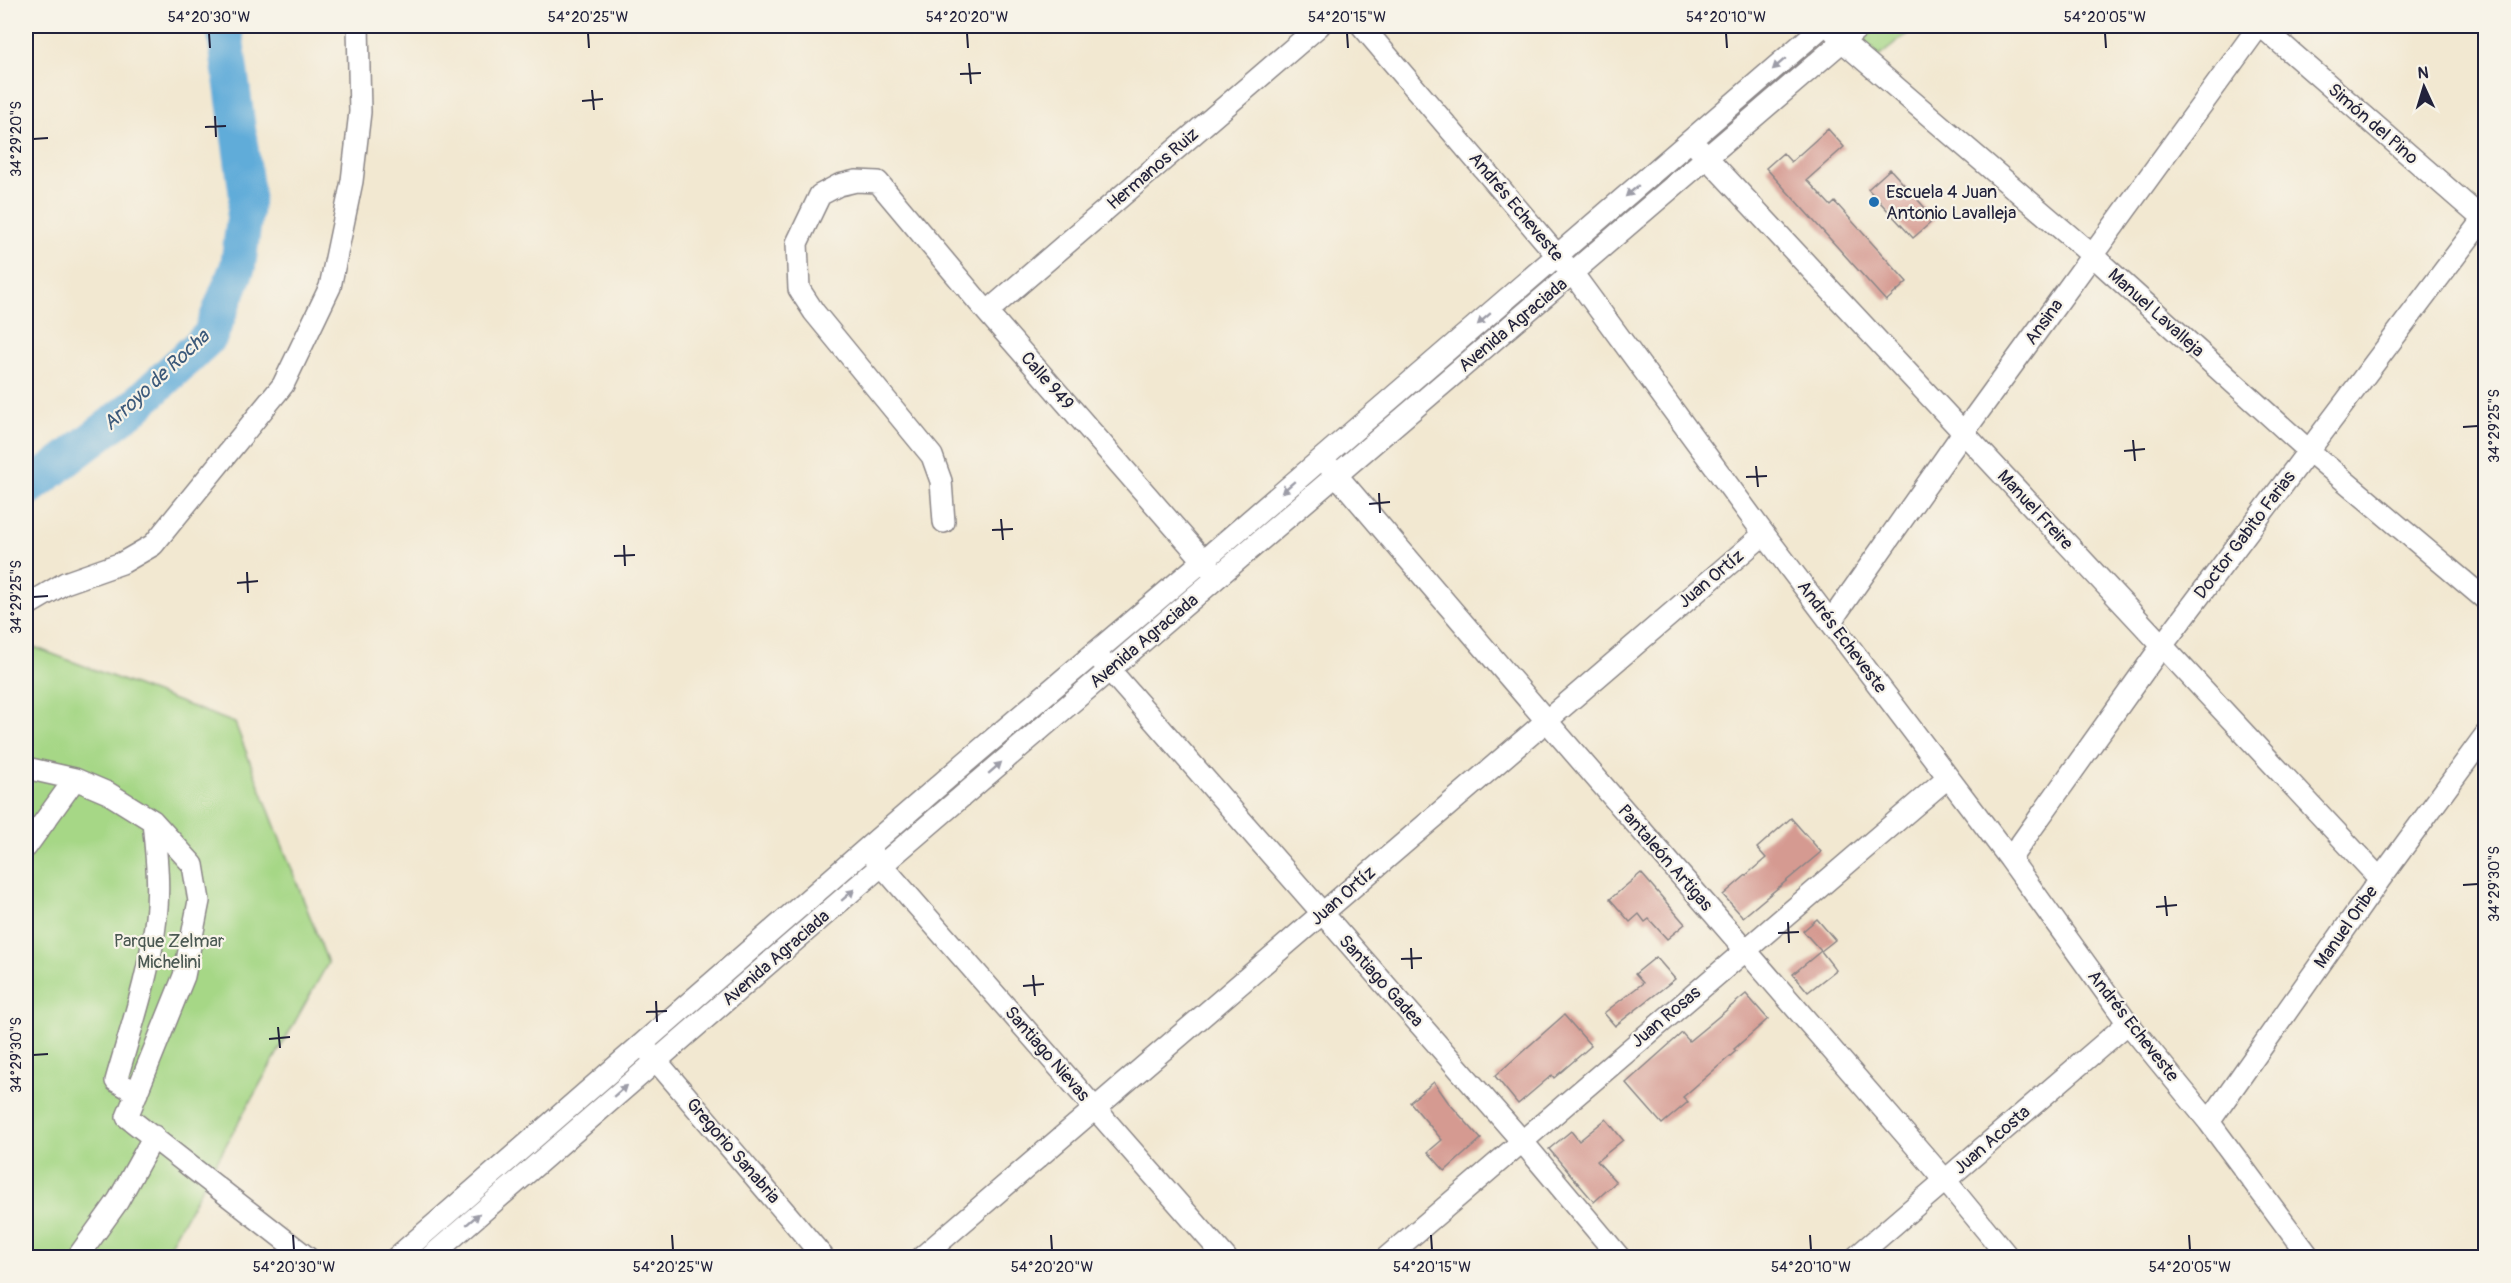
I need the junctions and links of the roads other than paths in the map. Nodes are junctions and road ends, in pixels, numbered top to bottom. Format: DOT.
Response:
graph roads {
  1 [pos="358,26"];
  2 [pos="1318,26"];
  3 [pos="1362,26"];
  4 [pos="1823,26"];
  5 [pos="1860,26"];
  6 [pos="2260,26"];
  7 [pos="1835,33"];
  8 [pos="1690,140"];
  9 [pos="1706,157"];
  10 [pos="2484,219"];
  11 [pos="1558,256"];
  12 [pos="2093,256"];
  13 [pos="1573,274"];
  14 [pos="987,312"];
  15 [pos="1963,433"];
  16 [pos="2308,450"];
  17 [pos="1322,458"];
  18 [pos="1336,475"];
  19 [pos="944,522"];
  20 [pos="1764,534"];
  21 [pos="1203,561"];
  22 [pos="1218,578"];
  23 [pos="2486,600"];
  24 [pos="26,606"];
  25 [pos="1831,621"];
  26 [pos="2161,647"];
  27 [pos="1093,652"];
  28 [pos="1109,670"];
  29 [pos="1545,719"];
  30 [pos="2486,734"];
  31 [pos="26,768"];
  32 [pos="1947,778"];
  33 [pos="75,779"];
  34 [pos="153,821"];
  35 [pos="26,847"];
  36 [pos="875,857"];
  37 [pos="2010,859"];
  38 [pos="2380,879"];
  39 [pos="1322,915"];
  40 [pos="1746,950"];
  41 [pos="2128,1023"];
  42 [pos="641,1044"];
  43 [pos="655,1060"];
  44 [pos="137,1093"];
  45 [pos="1095,1108"];
  46 [pos="2209,1122"];
  47 [pos="154,1136"];
  48 [pos="1521,1140"];
  49 [pos="1945,1180"];
  50 [pos="417,1240"];
  51 [pos="77,1257"];
  52 [pos="308,1257"];
  53 [pos="396,1257"];
  54 [pos="431,1257"];
  55 [pos="824,1257"];
  56 [pos="921,1257"];
  57 [pos="1226,1257"];
  58 [pos="1386,1257"];
  59 [pos="1620,1257"];
  60 [pos="1855,1257"];
  61 [pos="2009,1257"];
  62 [pos="2310,1257"];
  1 -- 24 [label="street"];
  2 -- 14 [label="street, Hermanos Ruiz"];
  3 -- 11 [label="street, Andrés Echeveste"];
  4 -- 8 [label="street, Avenida Agraciada, one-way"];
  5 -- 7 [label="street, Avenida Agraciada"];
  6 -- 10 [label="street, Simón del Pino"];
  6 -- 12 [label="street, Ansina"];
  7 -- 9 [label="street, Avenida Agraciada"];
  7 -- 12 [label="street, Manuel Lavalleja"];
  8 -- 9 [label="street, Manuel Freire"];
  8 -- 11 [label="street, Avenida Agraciada, one-way"];
  9 -- 13 [label="street, Avenida Agraciada"];
  9 -- 15 [label="street, Manuel Freire"];
  10 -- 16 [label="street, Doctor Gabito Farias"];
  11 -- 13 [label="street, Andrés Echeveste"];
  11 -- 17 [label="street, Avenida Agraciada, one-way"];
  12 -- 15 [label="street, Ansina"];
  12 -- 16 [label="street, Manuel Lavalleja"];
  13 -- 18 [label="street, Avenida Agraciada"];
  13 -- 20 [label="street, Andrés Echeveste"];
  14 -- 19 [label="street, Calle 949"];
  14 -- 21 [label="street, Calle 949"];
  15 -- 25 [label="street, Ansina"];
  15 -- 26 [label="street, Manuel Freire"];
  16 -- 23 [label="street, Manuel Lavalleja"];
  16 -- 26 [label="street, Doctor Gabito Farias"];
  17 -- 18 [label="street, Pantaleón Artigas"];
  17 -- 21 [label="street, Avenida Agraciada, one-way"];
  18 -- 22 [label="street, Avenida Agraciada"];
  18 -- 29 [label="street, Pantaleón Artigas"];
  20 -- 25 [label="street, Andrés Echeveste"];
  20 -- 29 [label="street, Juan Ortíz"];
  21 -- 22 [label="street, Calle 949"];
  21 -- 27 [label="street, Avenida Agraciada"];
  22 -- 28 [label="street, Avenida Agraciada"];
  25 -- 32 [label="street, Andrés Echeveste"];
  26 -- 37 [label="street, Doctor Gabito Farias"];
  26 -- 38 [label="street, Manuel Freire"];
  27 -- 28 [label="street, Santiago Gadea"];
  27 -- 36 [label="street, Avenida Agraciada"];
  36 -- 28 [label="street, Avenida Agraciada, one-way"];
  28 -- 39 [label="street, Santiago Gadea"];
  29 -- 39 [label="street, Juan Ortíz"];
  29 -- 40 [label="street, Pantaleón Artigas"];
  30 -- 38 [label="street, Manuel Oribe"];
  31 -- 33 [label="street"];
  32 -- 37 [label="street, Andrés Echeveste"];
  32 -- 40 [label="street, Juan Rosas"];
  33 -- 34 [label="street"];
  33 -- 35 [label="street"];
  34 -- 44 [label="street"];
  34 -- 44 [label="street"];
  36 -- 42 [label="street, Avenida Agraciada"];
  43 -- 36 [label="street, Avenida Agraciada, one-way"];
  36 -- 45 [label="street, Santiago Nievas"];
  37 -- 41 [label="street, Andrés Echeveste"];
  38 -- 46 [label="street, Manuel Oribe"];
  39 -- 45 [label="street, Juan Ortíz"];
  39 -- 48 [label="street, Santiago Gadea"];
  40 -- 48 [label="street, Juan Rosas"];
  40 -- 49 [label="street, Pantaleón Artigas"];
  41 -- 46 [label="street, Andrés Echeveste"];
  41 -- 49 [label="street, Juan Acosta"];
  42 -- 43 [label="street, Gregorio Sanabria"];
  42 -- 50 [label="street, Avenida Agraciada"];
  54 -- 43 [label="street, Avenida Agraciada, one-way"];
  43 -- 55 [label="street, Gregorio Sanabria"];
  44 -- 47 [label="street"];
  45 -- 56 [label="street, Juan Ortíz"];
  45 -- 57 [label="street, Santiago Nievas"];
  46 -- 62 [label="street, Andrés Echeveste"];
  47 -- 51 [label="street"];
  47 -- 52 [label="street"];
  48 -- 58 [label="street, Juan Rosas"];
  48 -- 59 [label="street, Santiago Gadea"];
  49 -- 60 [label="street, Juan Acosta"];
  49 -- 61 [label="street, Pantaleón Artigas"];
  50 -- 53 [label="street, Avenida Agraciada"];
  50 -- 54 [label="street"];
}
